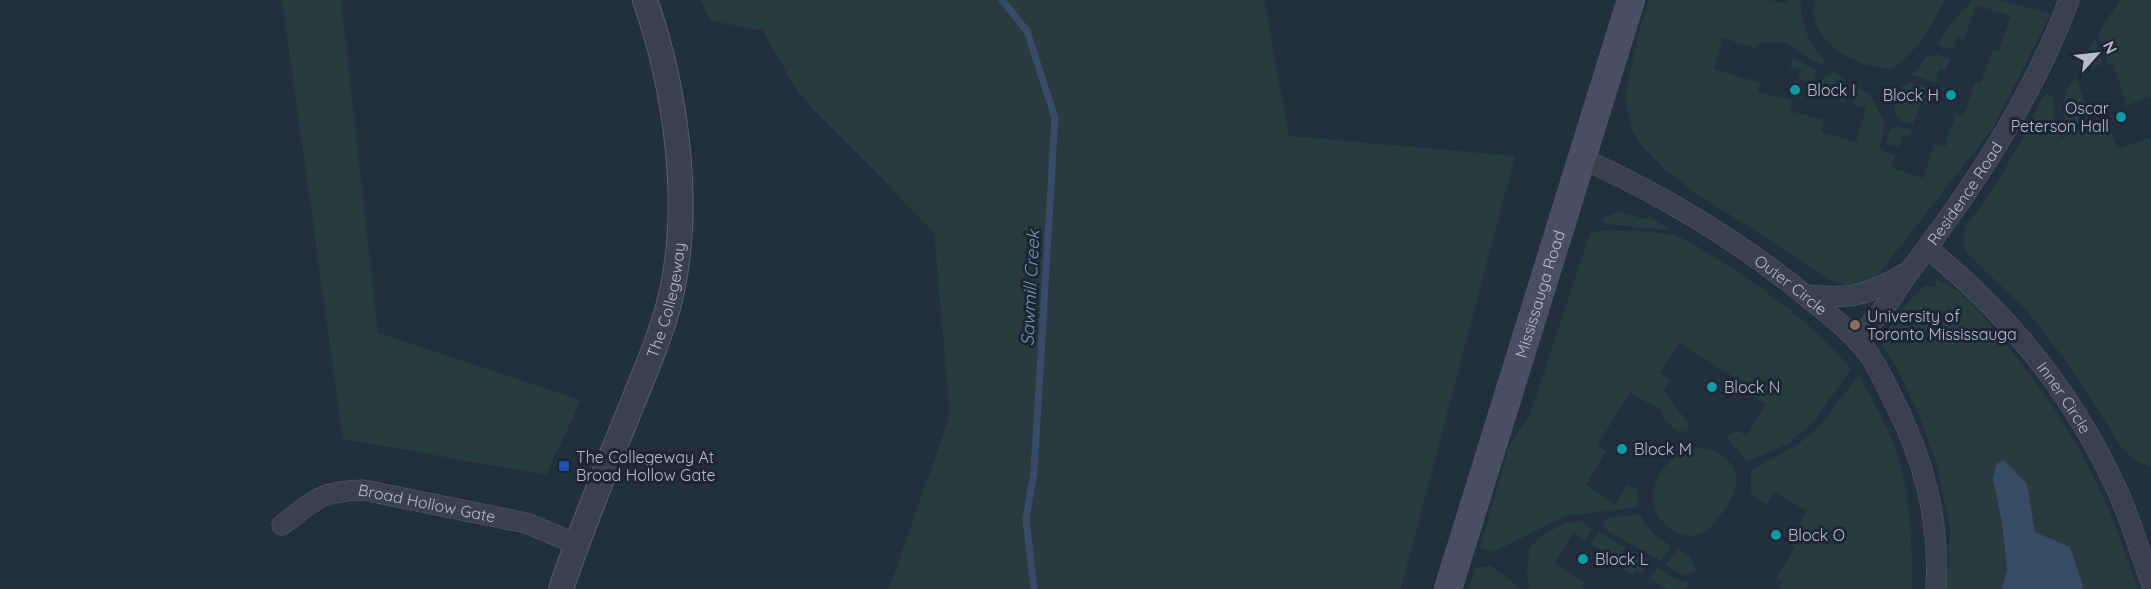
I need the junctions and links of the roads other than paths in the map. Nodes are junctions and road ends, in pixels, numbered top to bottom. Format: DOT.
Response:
graph roads {
  1 [pos="645,0"];
  2 [pos="1631,0"];
  3 [pos="2069,0"];
  4 [pos="1581,158"];
  5 [pos="1927,248"];
  6 [pos="1910,270"];
  7 [pos="1804,295"];
  8 [pos="1857,341"];
  9 [pos="282,525"];
  10 [pos="577,544"];
  11 [pos="2151,582"];
  12 [pos="561,589"];
  13 [pos="1448,589"];
  14 [pos="1936,589"];
  1 -- 10 [label="street, The Collegeway"];
  2 -- 4 [label="main road, Mississauga Road"];
  3 -- 5 [label="street, Residence Road"];
  4 -- 7 [label="street, Outer Circle"];
  4 -- 13 [label="main road, Mississauga Road"];
  5 -- 6 [label="street, Residence Road"];
  5 -- 11 [label="street, Inner Circle"];
  6 -- 7 [label="street"];
  6 -- 8 [label="street, Residence Road"];
  7 -- 8 [label="street, Outer Circle"];
  8 -- 14 [label="street, Outer Circle"];
  9 -- 10 [label="street, Broad Hollow Gate"];
  10 -- 12 [label="street, The Collegeway"];
}
